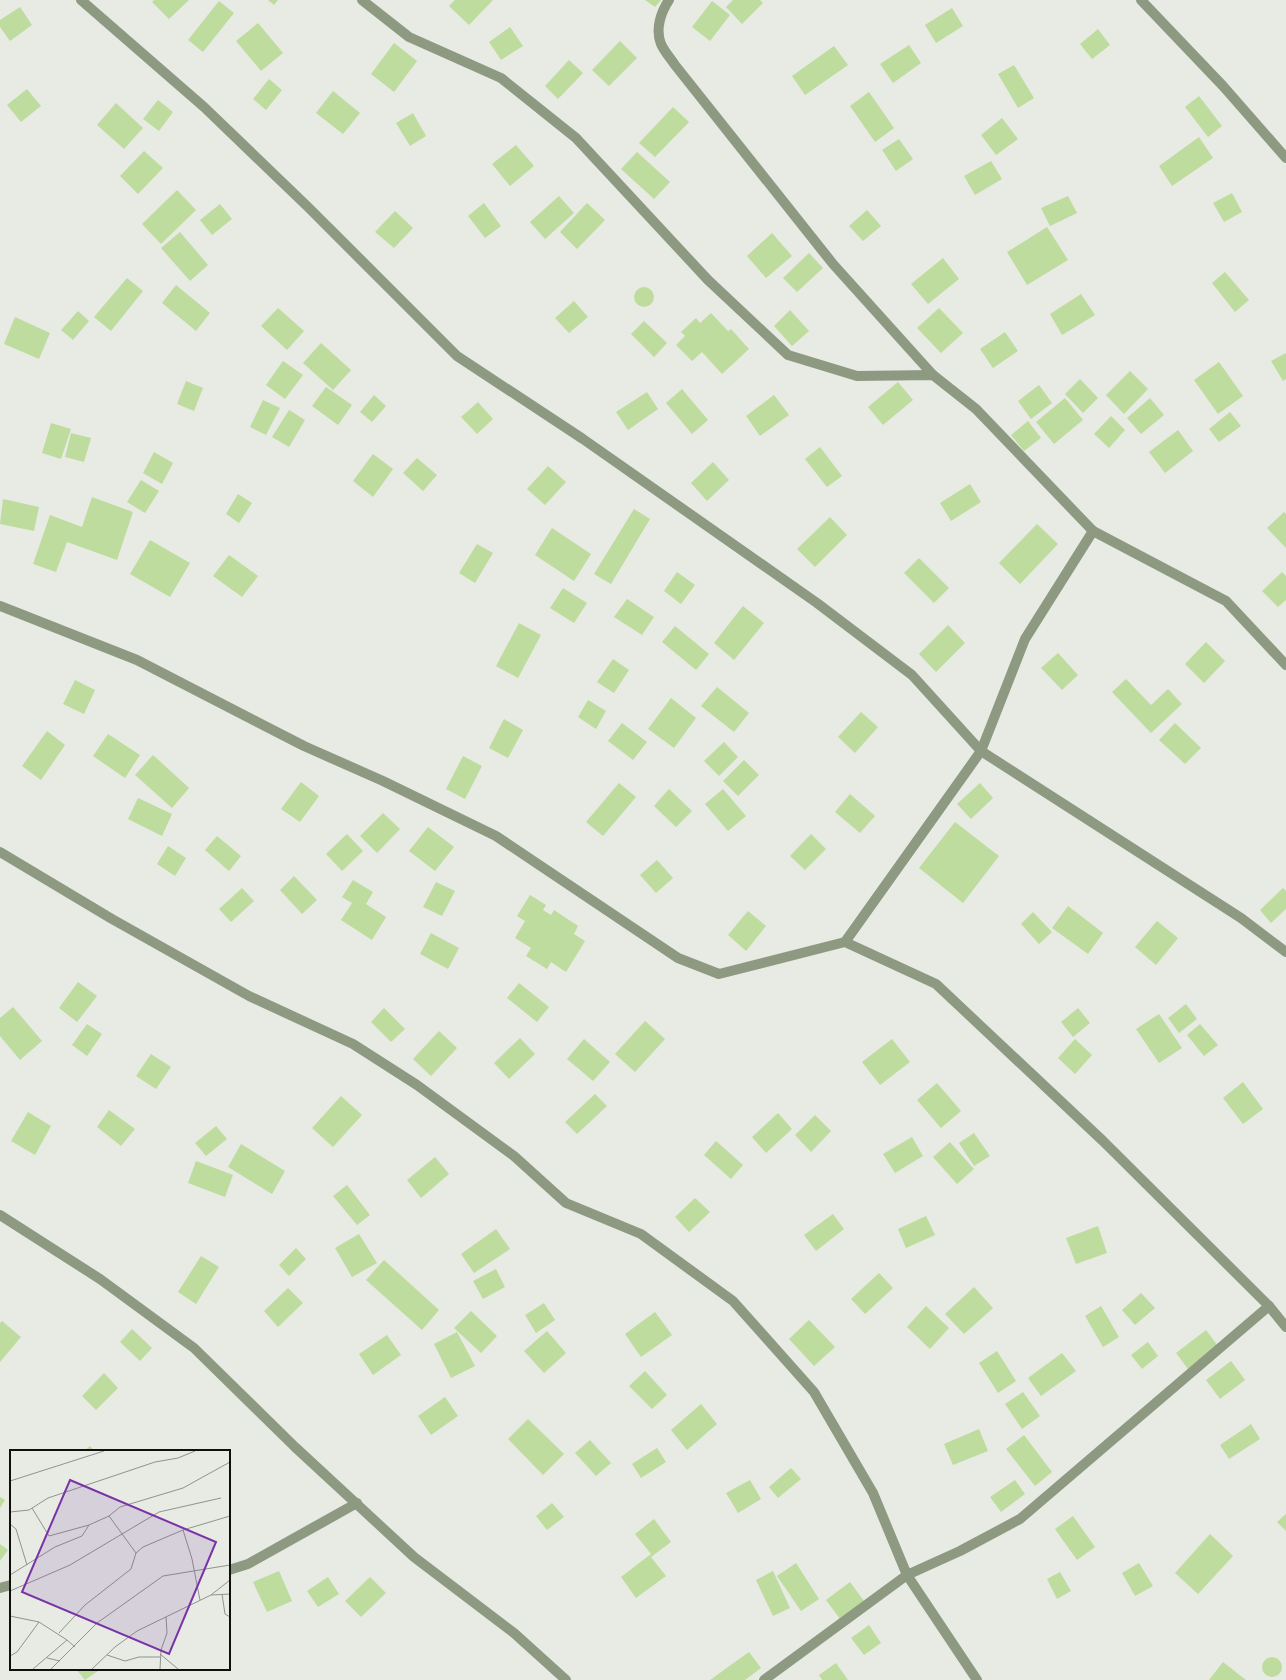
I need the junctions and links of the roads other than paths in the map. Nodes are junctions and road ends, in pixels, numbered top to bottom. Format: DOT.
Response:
graph roads {
  1 [pos="81,0"];
  2 [pos="362,0"];
  3 [pos="669,0"];
  4 [pos="1140,0"];
  5 [pos="1286,158"];
  6 [pos="933,375"];
  7 [pos="1093,531"];
  8 [pos="0,606"];
  9 [pos="1286,665"];
  10 [pos="981,751"];
  11 [pos="0,852"];
  12 [pos="845,942"];
  13 [pos="1286,952"];
  14 [pos="0,1215"];
  15 [pos="1268,1306"];
  16 [pos="1286,1327"];
  17 [pos="357,1503"];
  18 [pos="230,1570"];
  19 [pos="907,1575"];
  20 [pos="10,1585"];
  21 [pos="0,1588"];
  22 [pos="566,1680"];
  23 [pos="764,1680"];
  24 [pos="977,1680"];
  1 -- 10 [label="street"];
  2 -- 6 [label="street"];
  3 -- 6 [label="street"];
  4 -- 5 [label="street"];
  6 -- 7 [label="street"];
  7 -- 9 [label="street"];
  7 -- 10 [label="street"];
  8 -- 12 [label="street"];
  10 -- 12 [label="street"];
  10 -- 13 [label="street"];
  11 -- 19 [label="street"];
  12 -- 15 [label="street"];
  14 -- 17 [label="street"];
  15 -- 16 [label="street"];
  15 -- 19 [label="street"];
  17 -- 18 [label="street"];
  17 -- 22 [label="street"];
  19 -- 23 [label="street"];
  19 -- 24 [label="street"];
  20 -- 21 [label="street"];
}
